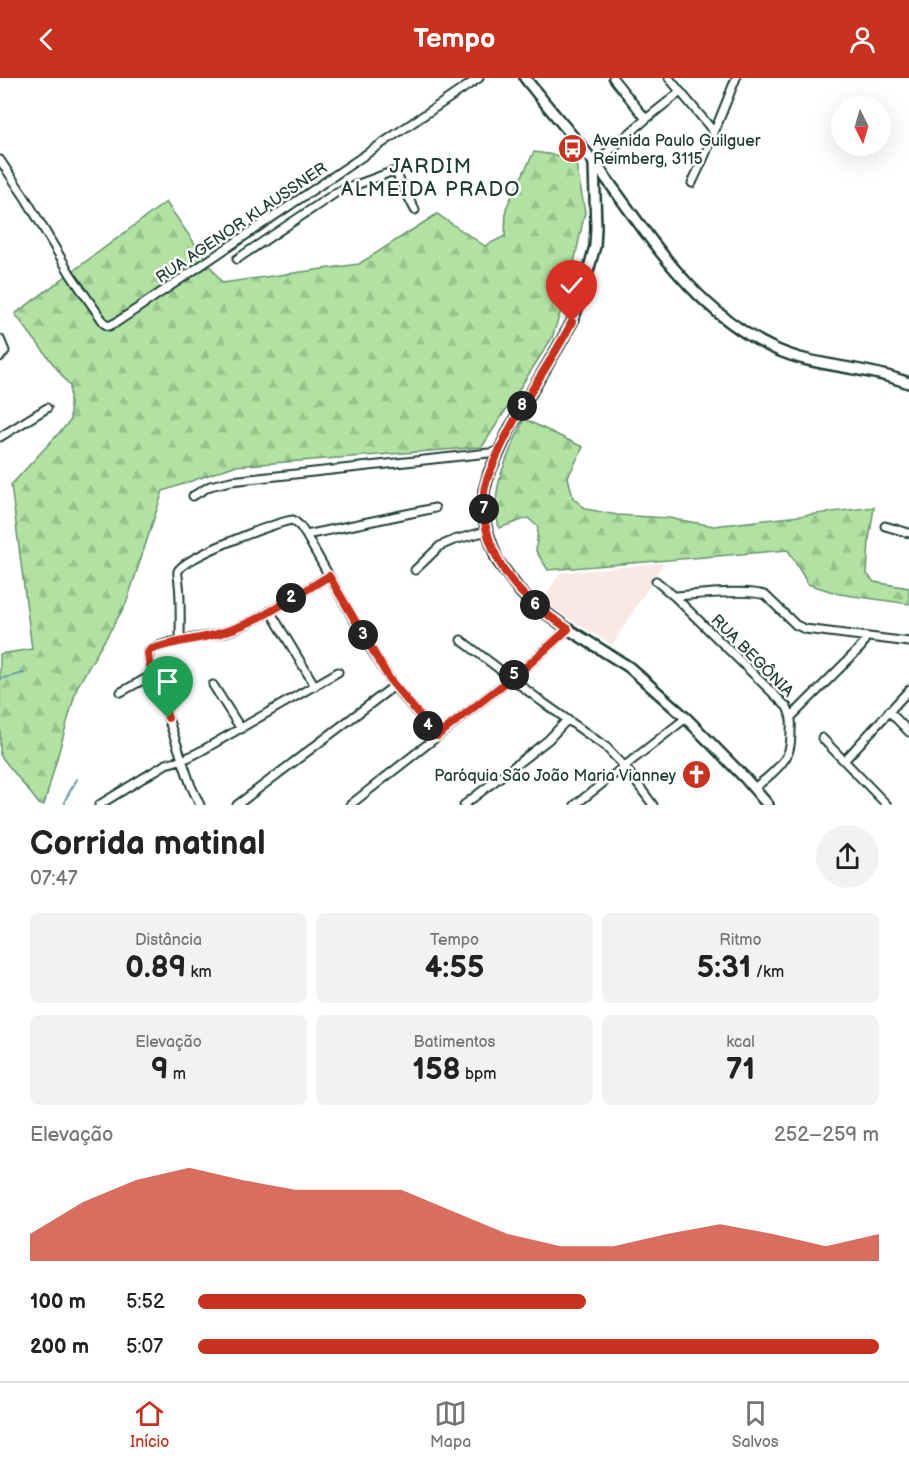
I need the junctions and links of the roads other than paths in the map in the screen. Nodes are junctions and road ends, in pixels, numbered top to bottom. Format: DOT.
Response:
graph roads {
  1 [pos="479,78"];
  2 [pos="525,78"];
  3 [pos="669,78"];
  4 [pos="736,78"];
  5 [pos="615,79"];
  6 [pos="680,92"];
  7 [pos="646,119"];
  8 [pos="714,132"];
  9 [pos="0,160"];
  10 [pos="594,164"];
  11 [pos="328,179"];
  12 [pos="692,183"];
  13 [pos="336,193"];
  14 [pos="415,210"];
  15 [pos="237,259"];
  16 [pos="0,339"];
  17 [pos="2,354"];
  18 [pos="909,383"];
  19 [pos="47,408"];
  20 [pos="0,437"];
  21 [pos="498,452"];
  22 [pos="193,496"];
  23 [pos="435,508"];
  24 [pos="885,526"];
  25 [pos="487,531"];
  26 [pos="909,533"];
  27 [pos="306,535"];
  28 [pos="415,570"];
  29 [pos="329,576"];
  30 [pos="656,581"];
  31 [pos="674,596"];
  32 [pos="270,611"];
  33 [pos="568,629"];
  34 [pos="866,637"];
  35 [pos="461,640"];
  36 [pos="180,641"];
  37 [pos="909,642"];
  38 [pos="338,672"];
  39 [pos="154,674"];
  40 [pos="510,678"];
  41 [pos="213,685"];
  42 [pos="315,686"];
  43 [pos="394,686"];
  44 [pos="909,690"];
  45 [pos="121,692"];
  46 [pos="889,711"];
  47 [pos="791,717"];
  48 [pos="686,718"];
  49 [pos="567,720"];
  50 [pos="241,729"];
  51 [pos="909,732"];
  52 [pos="437,736"];
  53 [pos="822,738"];
  54 [pos="182,759"];
  55 [pos="844,760"];
  56 [pos="625,767"];
  57 [pos="754,788"];
  58 [pos="99,805"];
  59 [pos="200,805"];
  60 [pos="237,805"];
  61 [pos="350,805"];
  62 [pos="464,805"];
  63 [pos="575,805"];
  64 [pos="653,805"];
  65 [pos="768,805"];
  66 [pos="887,805"];
  1 -- 11 [label="street, RUA AGENOR KLAUSSNER"];
  2 -- 10 [label="street"];
  3 -- 6 [label="street"];
  4 -- 8 [label="street"];
  5 -- 7 [label="street"];
  6 -- 7 [label="street"];
  6 -- 8 [label="street"];
  7 -- 10 [label="street"];
  8 -- 12 [label="street"];
  9 -- 11 [label="street, RUA AGENOR KLAUSSNER"];
  10 -- 18 [label="street"];
  10 -- 21 [label="street"];
  11 -- 13 [label="street"];
  13 -- 14 [label="street"];
  13 -- 15 [label="street"];
  16 -- 17 [label="street"];
  19 -- 20 [label="street"];
  21 -- 22 [label="street"];
  21 -- 25 [label="street"];
  23 -- 27 [label="street"];
  24 -- 26 [label="street"];
  25 -- 28 [label="street"];
  25 -- 33 [label="street"];
  27 -- 29 [label="street"];
  27 -- 36 [label="street"];
  29 -- 32 [label="street"];
  29 -- 43 [label="street"];
  30 -- 31 [label="street, RUA BEGÔNIA"];
  31 -- 34 [label="street"];
  31 -- 47 [label="street, RUA BEGÔNIA"];
  32 -- 36 [label="street"];
  32 -- 42 [label="street"];
  33 -- 40 [label="street"];
  33 -- 48 [label="street"];
  34 -- 37 [label="street"];
  34 -- 47 [label="street"];
  35 -- 40 [label="street"];
  36 -- 39 [label="street"];
  38 -- 42 [label="street"];
  39 -- 45 [label="street"];
  39 -- 54 [label="street"];
  40 -- 49 [label="street"];
  40 -- 52 [label="street"];
  41 -- 50 [label="street"];
  42 -- 50 [label="street"];
  43 -- 52 [label="street"];
  43 -- 60 [label="street"];
  44 -- 46 [label="street"];
  46 -- 51 [label="street"];
  46 -- 55 [label="street"];
  47 -- 57 [label="street, RUA BEGÔNIA"];
  48 -- 56 [label="street"];
  48 -- 57 [label="street"];
  49 -- 56 [label="street"];
  49 -- 62 [label="street"];
  50 -- 54 [label="street"];
  52 -- 61 [label="street"];
  53 -- 55 [label="street"];
  54 -- 58 [label="street"];
  54 -- 59 [label="street"];
  55 -- 66 [label="street"];
  56 -- 63 [label="street"];
  56 -- 64 [label="street"];
  57 -- 65 [label="street"];
}
